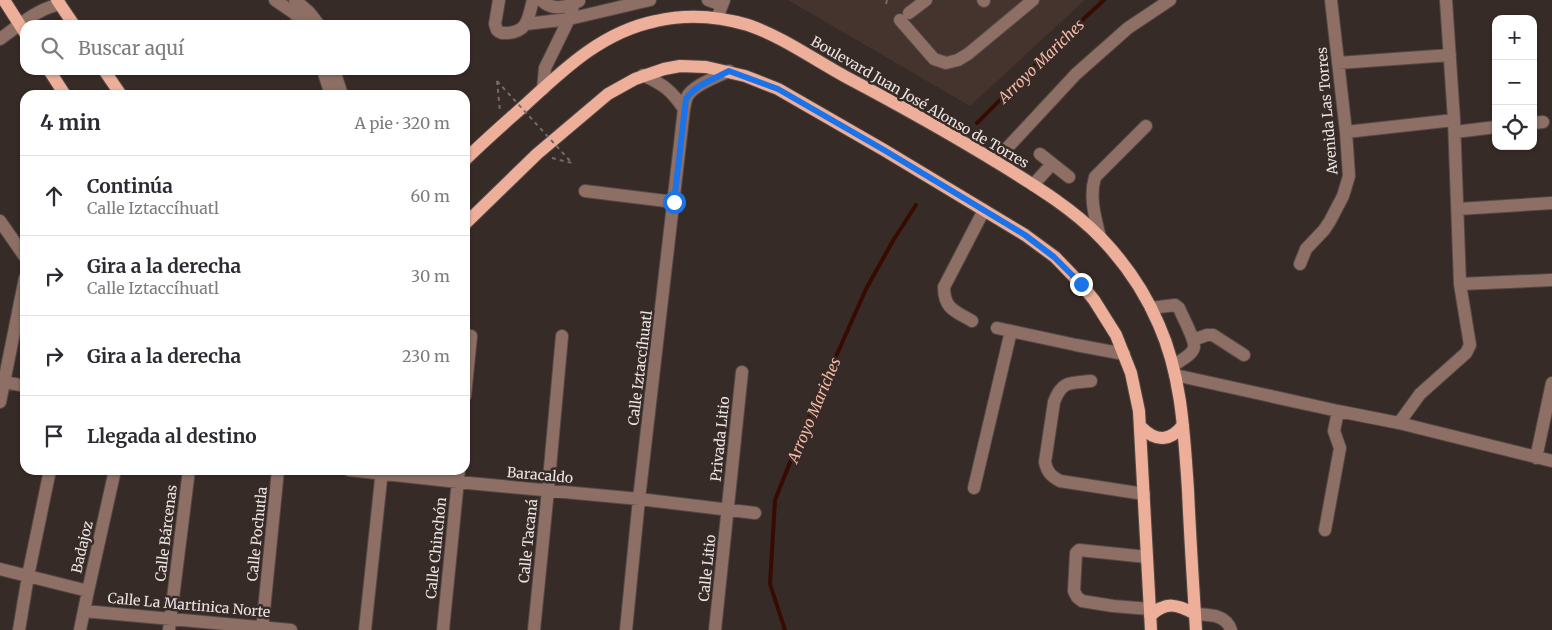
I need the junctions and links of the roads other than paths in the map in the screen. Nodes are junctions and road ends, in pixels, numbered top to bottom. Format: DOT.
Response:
graph roads {
  1 [pos="4,0"];
  2 [pos="275,0"];
  3 [pos="295,0"];
  4 [pos="499,0"];
  5 [pos="533,0"];
  6 [pos="541,0"];
  7 [pos="650,0"];
  8 [pos="708,0"];
  9 [pos="926,0"];
  10 [pos="1033,0"];
  11 [pos="1170,0"];
  12 [pos="1331,0"];
  13 [pos="1446,0"];
  14 [pos="577,1"];
  15 [pos="58,2"];
  16 [pos="723,2"];
  17 [pos="717,18"];
  18 [pos="569,19"];
  19 [pos="29,20"];
  20 [pos="71,20"];
  21 [pos="300,20"];
  22 [pos="315,20"];
  23 [pos="526,24"];
  24 [pos="20,26"];
  25 [pos="20,30"];
  26 [pos="0,39"];
  27 [pos="1450,55"];
  28 [pos="1338,63"];
  29 [pos="729,71"];
  30 [pos="52,75"];
  31 [pos="107,75"];
  32 [pos="325,75"];
  33 [pos="336,75"];
  34 [pos="643,75"];
  35 [pos="543,88"];
  36 [pos="62,90"];
  37 [pos="118,90"];
  38 [pos="329,90"];
  39 [pos="340,90"];
  40 [pos="684,109"];
  41 [pos="1146,126"];
  42 [pos="1454,126"];
  43 [pos="1492,127"];
  44 [pos="1346,132"];
  45 [pos="477,149"];
  46 [pos="470,152"];
  47 [pos="1040,154"];
  48 [pos="470,155"];
  49 [pos="995,161"];
  50 [pos="1052,164"];
  51 [pos="1068,177"];
  52 [pos="1034,185"];
  53 [pos="585,191"];
  54 [pos="674,202"];
  55 [pos="1552,202"];
  56 [pos="1458,209"];
  57 [pos="984,210"];
  58 [pos="470,219"];
  59 [pos="0,221"];
  60 [pos="1100,237"];
  61 [pos="20,250"];
  62 [pos="1300,264"];
  63 [pos="1552,280"];
  64 [pos="1460,284"];
  65 [pos="20,301"];
  66 [pos="1151,308"];
  67 [pos="972,321"];
  68 [pos="997,328"];
  69 [pos="1011,331"];
  70 [pos="471,336"];
  71 [pos="562,336"];
  72 [pos="1193,340"];
  73 [pos="470,341"];
  74 [pos="1124,354"];
  75 [pos="1244,355"];
  76 [pos="1174,371"];
  77 [pos="742,372"];
  78 [pos="1091,381"];
  79 [pos="2,382"];
  80 [pos="1552,384"];
  81 [pos="20,385"];
  82 [pos="0,402"];
  83 [pos="1338,411"];
  84 [pos="1398,423"];
  85 [pos="1183,425"];
  86 [pos="1141,427"];
  87 [pos="1536,458"];
  88 [pos="1552,461"];
  89 [pos="49,475"];
  90 [pos="114,475"];
  91 [pos="188,475"];
  92 [pos="277,475"];
  93 [pos="382,475"];
  94 [pos="440,475"];
  95 [pos="459,476"];
  96 [pos="974,488"];
  97 [pos="548,490"];
  98 [pos="1144,494"];
  99 [pos="639,499"];
  100 [pos="728,510"];
  101 [pos="755,512"];
  102 [pos="1325,530"];
  103 [pos="1147,557"];
  104 [pos="0,569"];
  105 [pos="28,576"];
  106 [pos="88,591"];
  107 [pos="84,610"];
  108 [pos="1150,612"];
  109 [pos="1195,614"];
  110 [pos="170,624"];
  111 [pos="262,628"];
  112 [pos="19,630"];
  113 [pos="80,630"];
  114 [pos="291,630"];
  115 [pos="365,630"];
  116 [pos="443,630"];
  117 [pos="534,630"];
  118 [pos="626,630"];
  119 [pos="716,630"];
  120 [pos="1151,630"];
  121 [pos="1196,630"];
  122 [pos="1231,630"];
  1 -- 24 [label="main road"];
  2 -- 21 [label="street"];
  3 -- 22 [label="street"];
  4 -- 23 [label="street"];
  5 -- 23 [label="street"];
  6 -- 14 [label="street"];
  7 -- 18 [label="street"];
  8 -- 16 [label="street"];
  9 -- 10 [label="street"];
  11 -- 49 [label="street"];
  12 -- 28 [label="street, Avenida Las Torres"];
  13 -- 27 [label="street"];
  14 -- 18 [label="street"];
  15 -- 19 [label="street"];
  15 -- 20 [label="main road"];
  16 -- 17 [label="street"];
  17 -- 35 [label="main road, Boulevard Juan José Alonso de Torres"];
  17 -- 49 [label="main road, Boulevard Juan José Alonso de Torres"];
  18 -- 23 [label="street"];
  18 -- 35 [label="street"];
  25 -- 26 [label="street"];
  27 -- 28 [label="street"];
  27 -- 42 [label="street"];
  28 -- 44 [label="street, Avenida Las Torres"];
  29 -- 34 [label="main road"];
  29 -- 40 [label="street, Calle Iztaccíhuatl"];
  29 -- 57 [label="main road"];
  30 -- 36 [label="main road"];
  31 -- 37 [label="main road"];
  32 -- 38 [label="street"];
  33 -- 39 [label="street"];
  34 -- 40 [label="street"];
  34 -- 58 [label="main road"];
  35 -- 45 [label="main road, Boulevard Juan José Alonso de Torres"];
  40 -- 54 [label="street, Calle Iztaccíhuatl"];
  41 -- 60 [label="street"];
  42 -- 43 [label="street"];
  42 -- 44 [label="street"];
  42 -- 56 [label="street"];
  44 -- 62 [label="street, Avenida Las Torres"];
  45 -- 46 [label="street"];
  45 -- 48 [label="main road, Boulevard Juan José Alonso de Torres"];
  47 -- 50 [label="street"];
  49 -- 52 [label="main road, Boulevard Juan José Alonso de Torres"];
  50 -- 51 [label="street"];
  50 -- 52 [label="street"];
  52 -- 60 [label="main road, Boulevard Juan José Alonso de Torres"];
  53 -- 54 [label="street"];
  54 -- 99 [label="street, Calle Iztaccíhuatl"];
  55 -- 56 [label="street"];
  56 -- 64 [label="street"];
  57 -- 67 [label="street"];
  57 -- 74 [label="main road"];
  59 -- 61 [label="street"];
  60 -- 66 [label="main road, Boulevard Juan José Alonso de Torres"];
  63 -- 64 [label="street"];
  64 -- 84 [label="street"];
  65 -- 79 [label="street"];
  66 -- 72 [label="street"];
  66 -- 76 [label="main road, Boulevard Juan José Alonso de Torres"];
  68 -- 69 [label="street"];
  69 -- 74 [label="street"];
  69 -- 96 [label="street"];
  70 -- 73 [label="street"];
  71 -- 97 [label="street, Calle Tacaná"];
  72 -- 75 [label="street"];
  72 -- 76 [label="street"];
  74 -- 86 [label="main road"];
  76 -- 83 [label="street"];
  76 -- 85 [label="main road, Boulevard Juan José Alonso de Torres"];
  77 -- 100 [label="street, Privada Litio"];
  78 -- 98 [label="street"];
  79 -- 81 [label="street"];
  79 -- 82 [label="street"];
  80 -- 87 [label="street"];
  83 -- 84 [label="street"];
  83 -- 102 [label="street"];
  84 -- 87 [label="street"];
  85 -- 86 [label="main road"];
  85 -- 109 [label="main road, Boulevard Juan José Alonso de Torres"];
  86 -- 98 [label="main road"];
  87 -- 88 [label="street"];
  89 -- 105 [label="street"];
  90 -- 106 [label="street, Badajoz"];
  91 -- 110 [label="street, Calle Bárcenas"];
  92 -- 111 [label="street, Calle Pochutla"];
  93 -- 115 [label="street"];
  94 -- 95 [label="street, Baracaldo"];
  95 -- 97 [label="street, Baracaldo"];
  95 -- 116 [label="street, Calle Chinchón"];
  97 -- 99 [label="street, Baracaldo"];
  97 -- 117 [label="street, Calle Tacaná"];
  98 -- 103 [label="main road"];
  99 -- 100 [label="street, Baracaldo"];
  99 -- 118 [label="street, Calle Iztaccíhuatl"];
  100 -- 101 [label="street, Baracaldo"];
  100 -- 119 [label="street, Calle Litio"];
  103 -- 108 [label="main road"];
  103 -- 108 [label="street"];
  104 -- 105 [label="street"];
  105 -- 106 [label="street"];
  105 -- 112 [label="street"];
  106 -- 107 [label="street, Badajoz"];
  107 -- 110 [label="street, Calle La Martinica Norte"];
  107 -- 113 [label="street, Badajoz"];
  108 -- 109 [label="main road"];
  108 -- 120 [label="main road"];
  109 -- 121 [label="main road, Boulevard Juan José Alonso de Torres"];
  109 -- 122 [label="street"];
  110 -- 111 [label="street, Calle La Martinica Norte"];
  111 -- 114 [label="street, Calle La Martinica Norte"];
}
